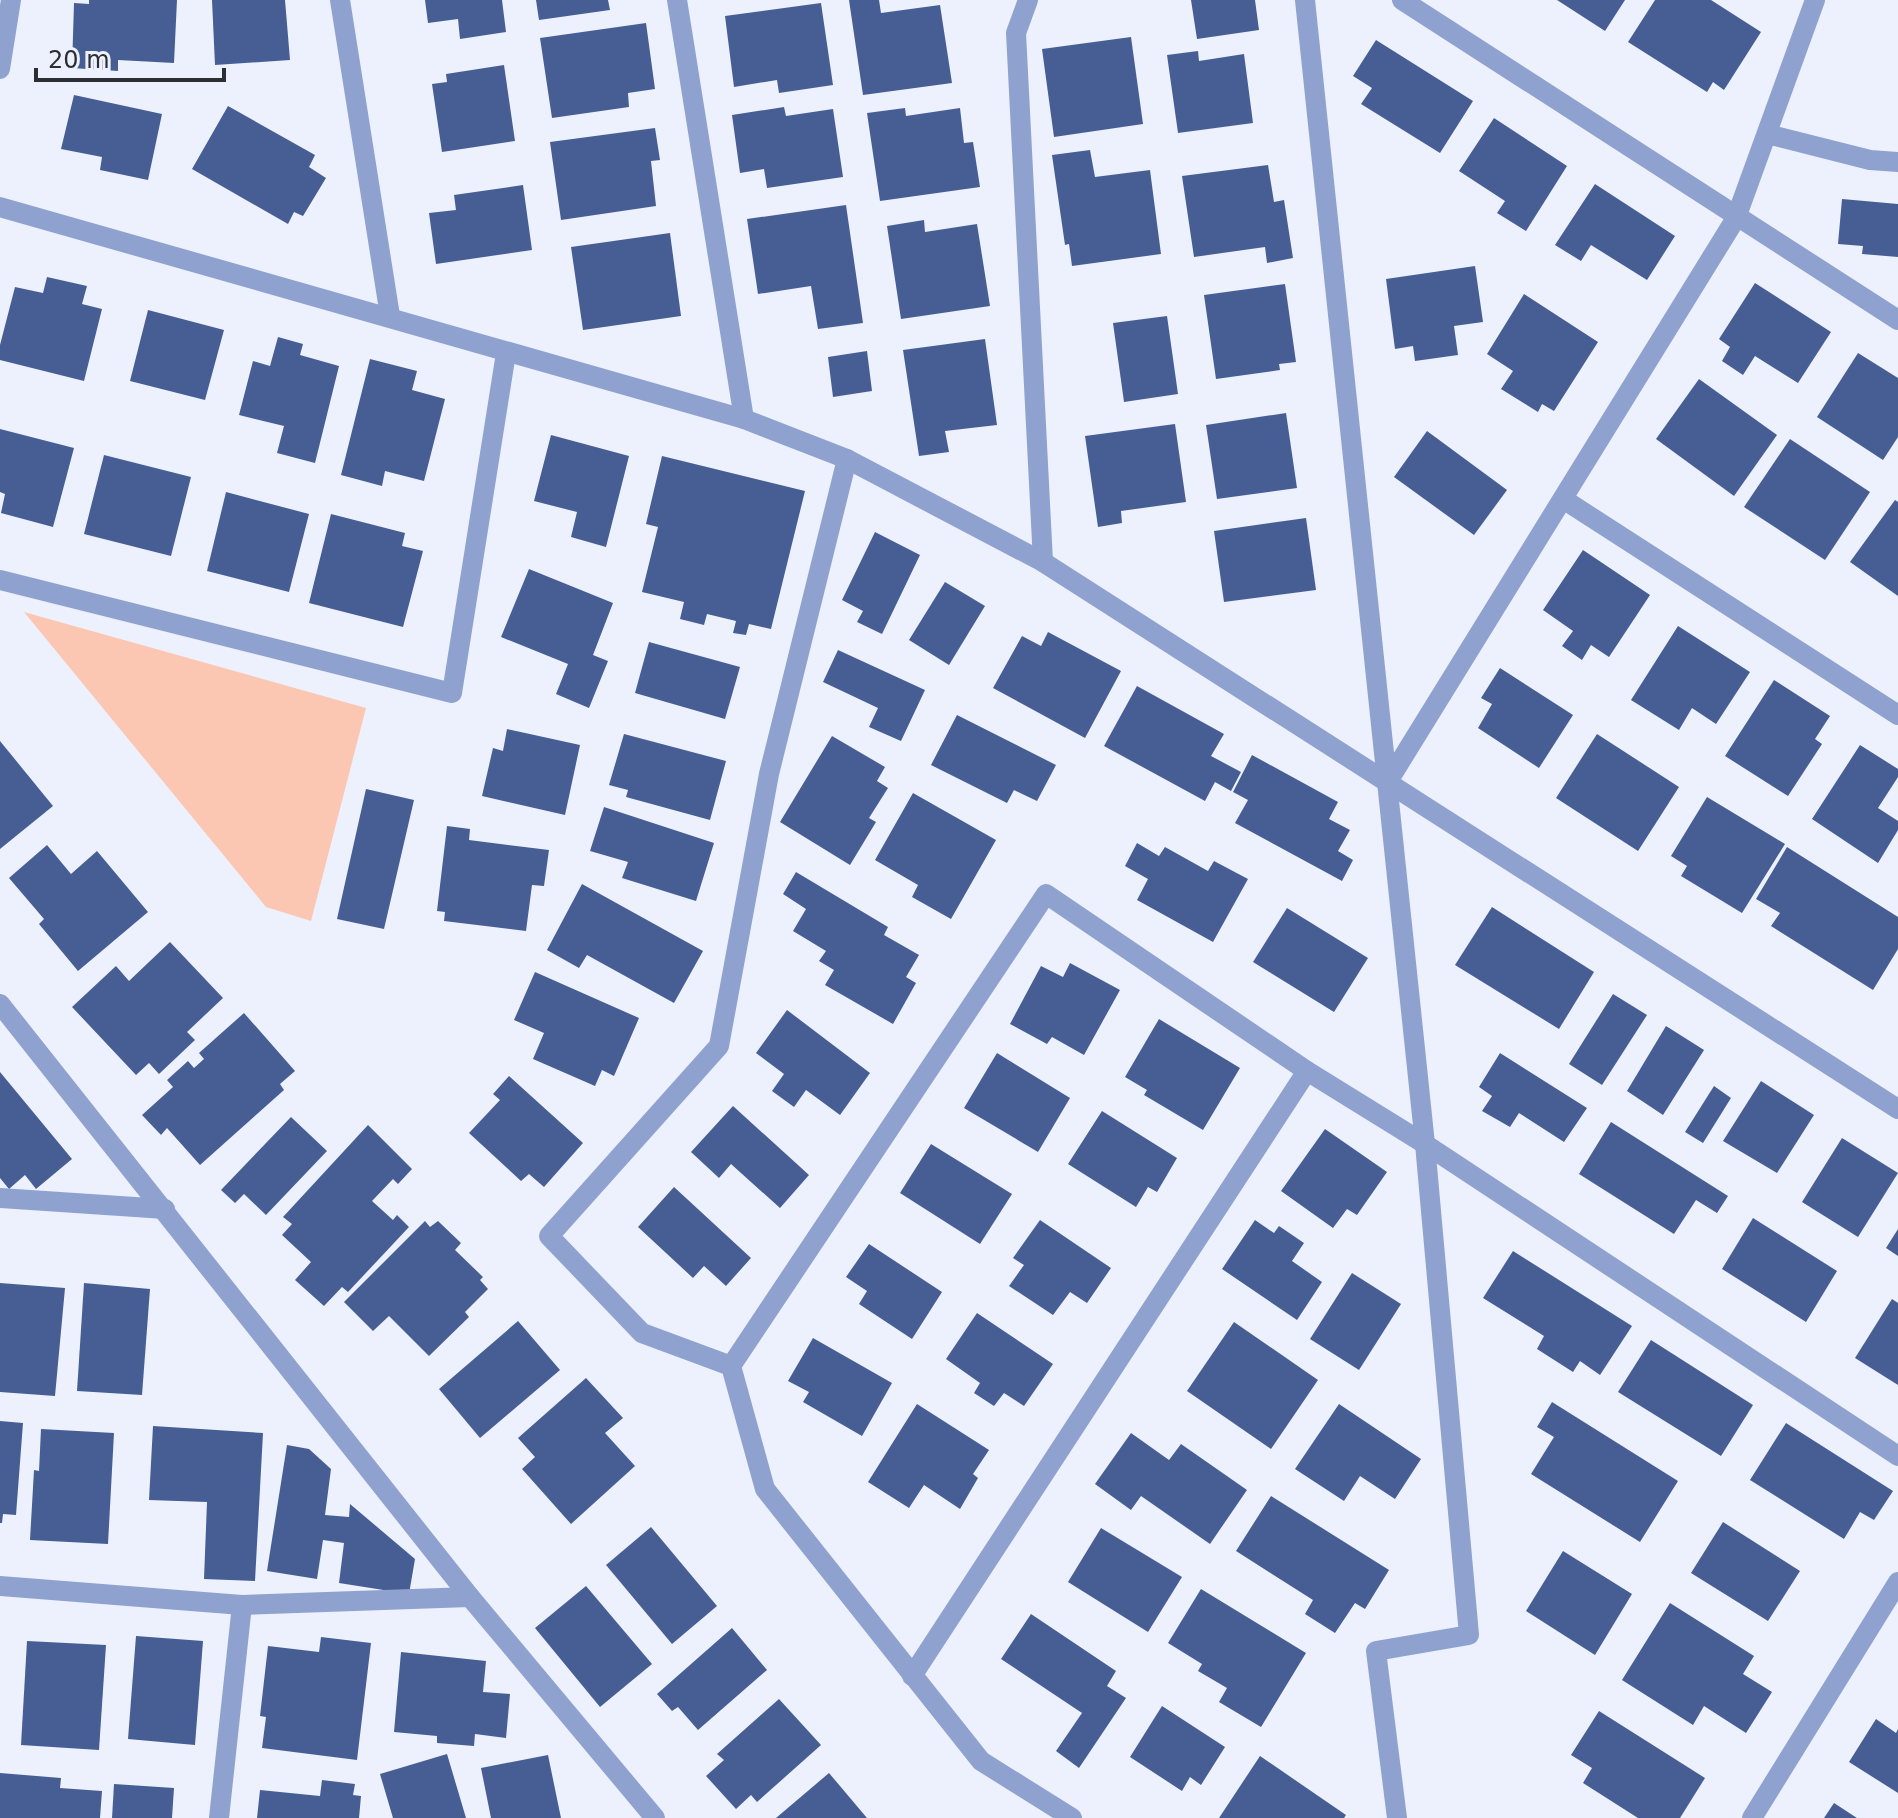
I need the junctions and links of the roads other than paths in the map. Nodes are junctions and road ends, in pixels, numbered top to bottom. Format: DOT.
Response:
graph roads {
  1 [pos="11,0"];
  2 [pos="340,0"];
  3 [pos="677,0"];
  4 [pos="1028,0"];
  5 [pos="1305,0"];
  6 [pos="1402,0"];
  7 [pos="1815,0"];
  8 [pos="0,69"];
  9 [pos="1767,134"];
  10 [pos="1898,162"];
  11 [pos="0,207"];
  12 [pos="1736,218"];
  13 [pos="390,316"];
  14 [pos="1898,320"];
  15 [pos="506,353"];
  16 [pos="744,419"];
  17 [pos="847,459"];
  18 [pos="1563,499"];
  19 [pos="1043,562"];
  20 [pos="0,580"];
  21 [pos="1898,715"];
  22 [pos="1387,783"];
  23 [pos="0,1004"];
  24 [pos="1307,1071"];
  25 [pos="1898,1109"];
  26 [pos="1425,1144"];
  27 [pos="0,1198"];
  28 [pos="165,1209"];
  29 [pos="731,1366"];
  30 [pos="1898,1456"];
  31 [pos="1898,1582"];
  32 [pos="0,1586"];
  33 [pos="470,1597"];
  34 [pos="242,1605"];
  35 [pos="912,1676"];
  36 [pos="219,1818"];
  37 [pos="655,1818"];
  38 [pos="1072,1818"];
  39 [pos="1397,1818"];
  40 [pos="1752,1818"];
  1 -- 8 [label="street"];
  2 -- 13 [label="street"];
  3 -- 16 [label="street"];
  4 -- 19 [label="street"];
  5 -- 22 [label="street"];
  6 -- 12 [label="street"];
  7 -- 9 [label="street"];
  9 -- 10 [label="street"];
  9 -- 12 [label="street"];
  11 -- 13 [label="street"];
  12 -- 14 [label="street"];
  12 -- 18 [label="street"];
  13 -- 15 [label="street"];
  15 -- 16 [label="street"];
  15 -- 20 [label="street"];
  16 -- 17 [label="street"];
  17 -- 19 [label="street"];
  17 -- 29 [label="street"];
  18 -- 21 [label="street"];
  18 -- 22 [label="street"];
  19 -- 22 [label="street"];
  22 -- 25 [label="street"];
  22 -- 26 [label="street"];
  23 -- 28 [label="street"];
  24 -- 26 [label="street"];
  24 -- 29 [label="street"];
  24 -- 35 [label="street"];
  26 -- 30 [label="street"];
  26 -- 39 [label="street"];
  27 -- 28 [label="street"];
  28 -- 33 [label="street"];
  29 -- 35 [label="street"];
  31 -- 40 [label="street"];
  32 -- 34 [label="street"];
  33 -- 34 [label="street"];
  33 -- 37 [label="street"];
  34 -- 36 [label="street"];
  35 -- 38 [label="street"];
}
